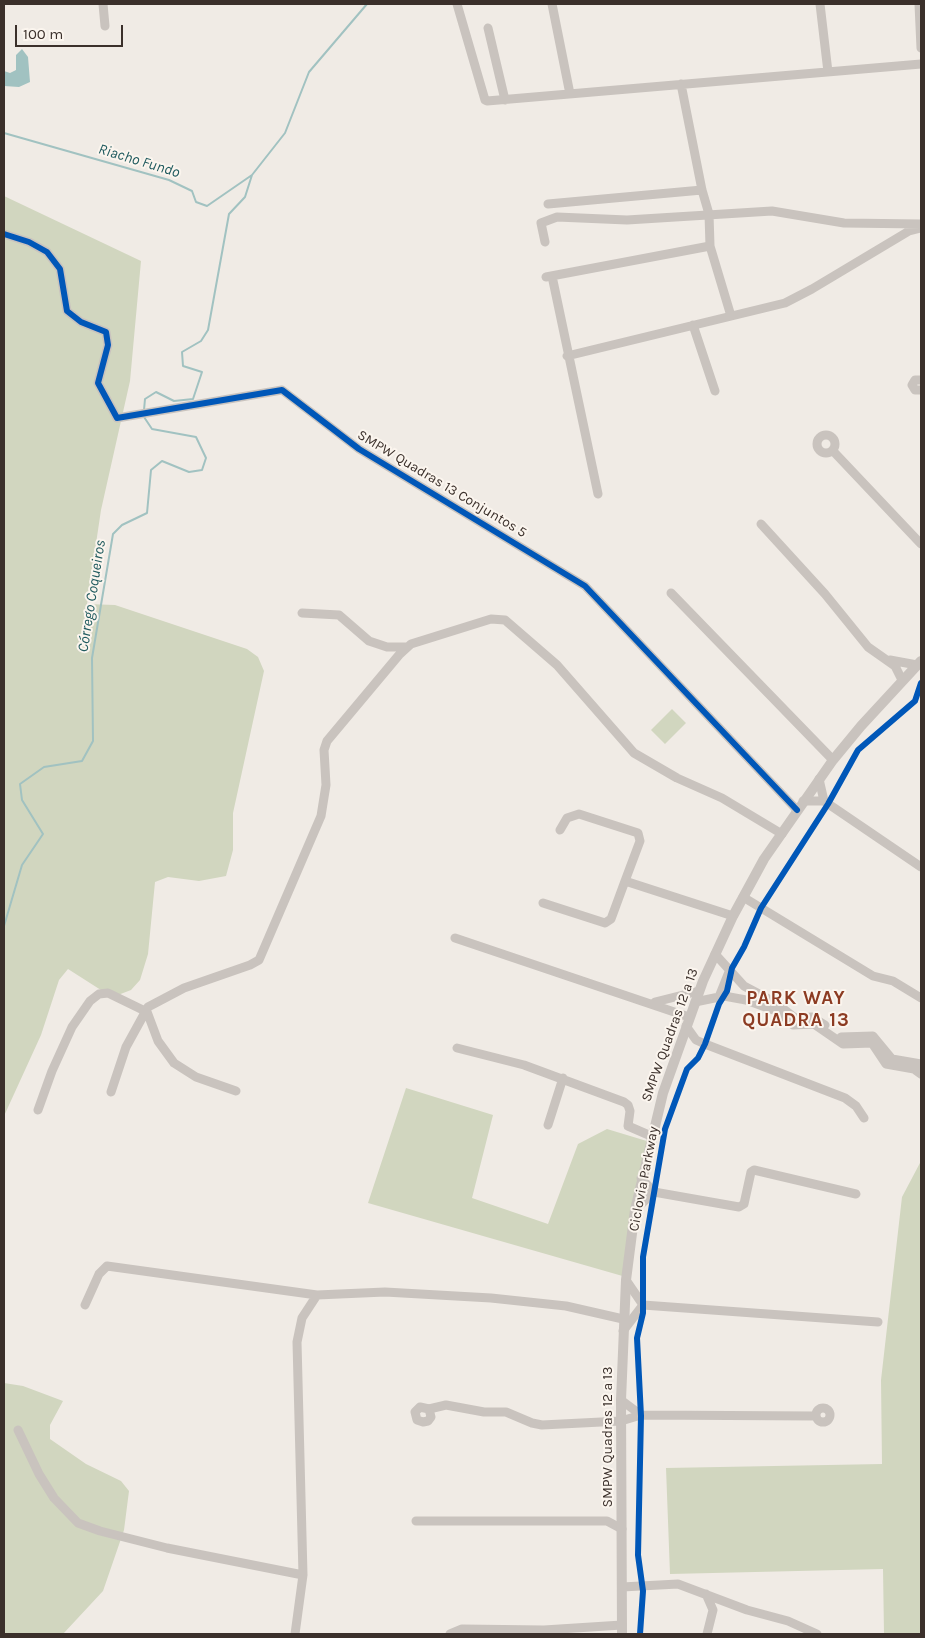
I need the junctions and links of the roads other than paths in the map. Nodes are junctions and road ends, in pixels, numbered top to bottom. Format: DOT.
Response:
graph roads {
  1 [pos="103,4"];
  2 [pos="457,4"];
  3 [pos="552,4"];
  4 [pos="820,4"];
  5 [pos="919,4"];
  6 [pos="105,26"];
  7 [pos="488,28"];
  8 [pos="921,48"];
  9 [pos="921,64"];
  10 [pos="828,72"];
  11 [pos="681,84"];
  12 [pos="570,94"];
  13 [pos="505,100"];
  14 [pos="702,190"];
  15 [pos="548,204"];
  16 [pos="709,214"];
  17 [pos="921,226"];
  18 [pos="4,234"];
  19 [pos="545,242"];
  20 [pos="710,246"];
  21 [pos="731,316"];
  22 [pos="693,325"];
  23 [pos="567,356"];
  24 [pos="921,380"];
  25 [pos="921,390"];
  26 [pos="715,391"];
  27 [pos="833,451"];
  28 [pos="598,494"];
  29 [pos="761,524"];
  30 [pos="921,544"];
  31 [pos="671,593"];
  32 [pos="302,614"];
  33 [pos="407,647"];
  34 [pos="889,660"];
  35 [pos="919,663"];
  36 [pos="902,680"];
  37 [pos="833,760"];
  38 [pos="819,779"];
  39 [pos="824,801"];
  40 [pos="800,805"];
  41 [pos="560,830"];
  42 [pos="782,834"];
  43 [pos="921,867"];
  44 [pos="625,881"];
  45 [pos="743,897"];
  46 [pos="543,903"];
  47 [pos="733,916"];
  48 [pos="455,938"];
  49 [pos="715,954"];
  50 [pos="729,972"];
  51 [pos="699,991"];
  52 [pos="719,997"];
  53 [pos="678,998"];
  54 [pos="921,998"];
  55 [pos="652,1002"];
  56 [pos="695,1002"];
  57 [pos="146,1010"];
  58 [pos="677,1012"];
  59 [pos="687,1022"];
  60 [pos="696,1040"];
  61 [pos="679,1046"];
  62 [pos="457,1048"];
  63 [pos="921,1064"];
  64 [pos="921,1074"];
  65 [pos="563,1078"];
  66 [pos="236,1091"];
  67 [pos="111,1092"];
  68 [pos="38,1110"];
  69 [pos="864,1118"];
  70 [pos="548,1125"];
  71 [pos="651,1136"];
  72 [pos="641,1178"];
  73 [pos="654,1192"];
  74 [pos="856,1194"];
  75 [pos="635,1210"];
  76 [pos="626,1280"];
  77 [pos="317,1295"];
  78 [pos="85,1305"];
  79 [pos="643,1305"];
  80 [pos="623,1318"];
  81 [pos="878,1322"];
  82 [pos="623,1332"];
  83 [pos="621,1400"];
  84 [pos="429,1409"];
  85 [pos="641,1415"];
  86 [pos="816,1416"];
  87 [pos="621,1421"];
  88 [pos="18,1430"];
  89 [pos="622,1511"];
  90 [pos="416,1521"];
  91 [pos="607,1521"];
  92 [pos="622,1529"];
  93 [pos="303,1575"];
  94 [pos="622,1587"];
  95 [pos="706,1594"];
  96 [pos="622,1630"];
  97 [pos="295,1634"];
  98 [pos="450,1634"];
  99 [pos="707,1634"];
  100 [pos="817,1634"];
  1 -- 6 [label="street"];
  2 -- 13 [label="street"];
  3 -- 12 [label="street"];
  4 -- 10 [label="street"];
  5 -- 8 [label="street"];
  7 -- 13 [label="street"];
  9 -- 10 [label="street"];
  10 -- 11 [label="street"];
  11 -- 12 [label="street"];
  11 -- 14 [label="street"];
  12 -- 13 [label="street"];
  14 -- 15 [label="street"];
  14 -- 16 [label="street"];
  16 -- 17 [label="street"];
  16 -- 19 [label="street"];
  16 -- 20 [label="street"];
  17 -- 21 [label="street"];
  18 -- 40 [label="street, SMPW Quadras 13 Conjuntos 5"];
  20 -- 21 [label="street"];
  20 -- 23 [label="street"];
  21 -- 22 [label="street"];
  22 -- 23 [label="street"];
  22 -- 26 [label="street"];
  23 -- 28 [label="street"];
  24 -- 25 [label="street"];
  27 -- 30 [label="street"];
  29 -- 34 [label="street"];
  31 -- 37 [label="street"];
  32 -- 33 [label="street"];
  33 -- 42 [label="street"];
  33 -- 57 [label="street"];
  34 -- 35 [label="street"];
  34 -- 36 [label="street"];
  35 -- 36 [label="street, SMPW Quadras 12 a 13"];
  36 -- 37 [label="street, SMPW Quadras 12 a 13"];
  37 -- 38 [label="street, SMPW Quadras 12 a 13"];
  38 -- 39 [label="street"];
  38 -- 40 [label="street, SMPW Quadras 12 a 13"];
  39 -- 40 [label="street"];
  39 -- 43 [label="street"];
  40 -- 42 [label="street, SMPW Quadras 12 a 13"];
  41 -- 44 [label="street"];
  42 -- 45 [label="street, SMPW Quadras 12 a 13"];
  44 -- 46 [label="street"];
  44 -- 47 [label="street"];
  45 -- 47 [label="street, SMPW Quadras 12 a 13"];
  45 -- 54 [label="street"];
  47 -- 49 [label="street, SMPW Quadras 12 a 13"];
  48 -- 55 [label="street"];
  49 -- 50 [label="street"];
  49 -- 51 [label="street, SMPW Quadras 12 a 13"];
  50 -- 52 [label="street"];
  50 -- 63 [label="street"];
  51 -- 53 [label="street"];
  51 -- 56 [label="street, SMPW Quadras 12 a 13"];
  52 -- 56 [label="street"];
  52 -- 64 [label="street"];
  53 -- 55 [label="street"];
  53 -- 58 [label="street"];
  55 -- 58 [label="street"];
  56 -- 59 [label="street, SMPW Quadras 12 a 13"];
  57 -- 66 [label="street"];
  57 -- 67 [label="street"];
  57 -- 68 [label="street"];
  58 -- 59 [label="street"];
  59 -- 60 [label="street"];
  59 -- 61 [label="street, SMPW Quadras 12 a 13"];
  60 -- 61 [label="street"];
  60 -- 69 [label="street"];
  61 -- 71 [label="street, SMPW Quadras 12 a 13"];
  62 -- 65 [label="street"];
  65 -- 70 [label="street"];
  65 -- 71 [label="street"];
  71 -- 72 [label="street, SMPW Quadras 12 a 13"];
  72 -- 73 [label="street"];
  72 -- 75 [label="street, SMPW Quadras 12 a 13"];
  73 -- 74 [label="street"];
  73 -- 75 [label="street"];
  75 -- 76 [label="street, SMPW Quadras 12 a 13"];
  76 -- 79 [label="street"];
  76 -- 80 [label="street, SMPW Quadras 12 a 13"];
  77 -- 78 [label="street"];
  77 -- 80 [label="street"];
  77 -- 93 [label="street"];
  79 -- 81 [label="street"];
  79 -- 82 [label="street"];
  80 -- 82 [label="street, SMPW Quadras 12 a 13"];
  82 -- 83 [label="street, SMPW Quadras 12 a 13"];
  83 -- 85 [label="street"];
  83 -- 87 [label="street, SMPW Quadras 12 a 13"];
  84 -- 87 [label="street"];
  85 -- 86 [label="street"];
  85 -- 87 [label="street"];
  87 -- 89 [label="street, SMPW Quadras 12 a 13"];
  88 -- 93 [label="street"];
  89 -- 91 [label="street"];
  89 -- 92 [label="street, SMPW Quadras 12 a 13"];
  90 -- 91 [label="street"];
  91 -- 92 [label="street"];
  92 -- 94 [label="street, SMPW Quadras 12 a 13"];
  93 -- 97 [label="street"];
  94 -- 95 [label="street"];
  94 -- 96 [label="street, SMPW Quadras 12 a 13"];
  95 -- 99 [label="street"];
  95 -- 100 [label="street"];
  96 -- 98 [label="street"];
}
